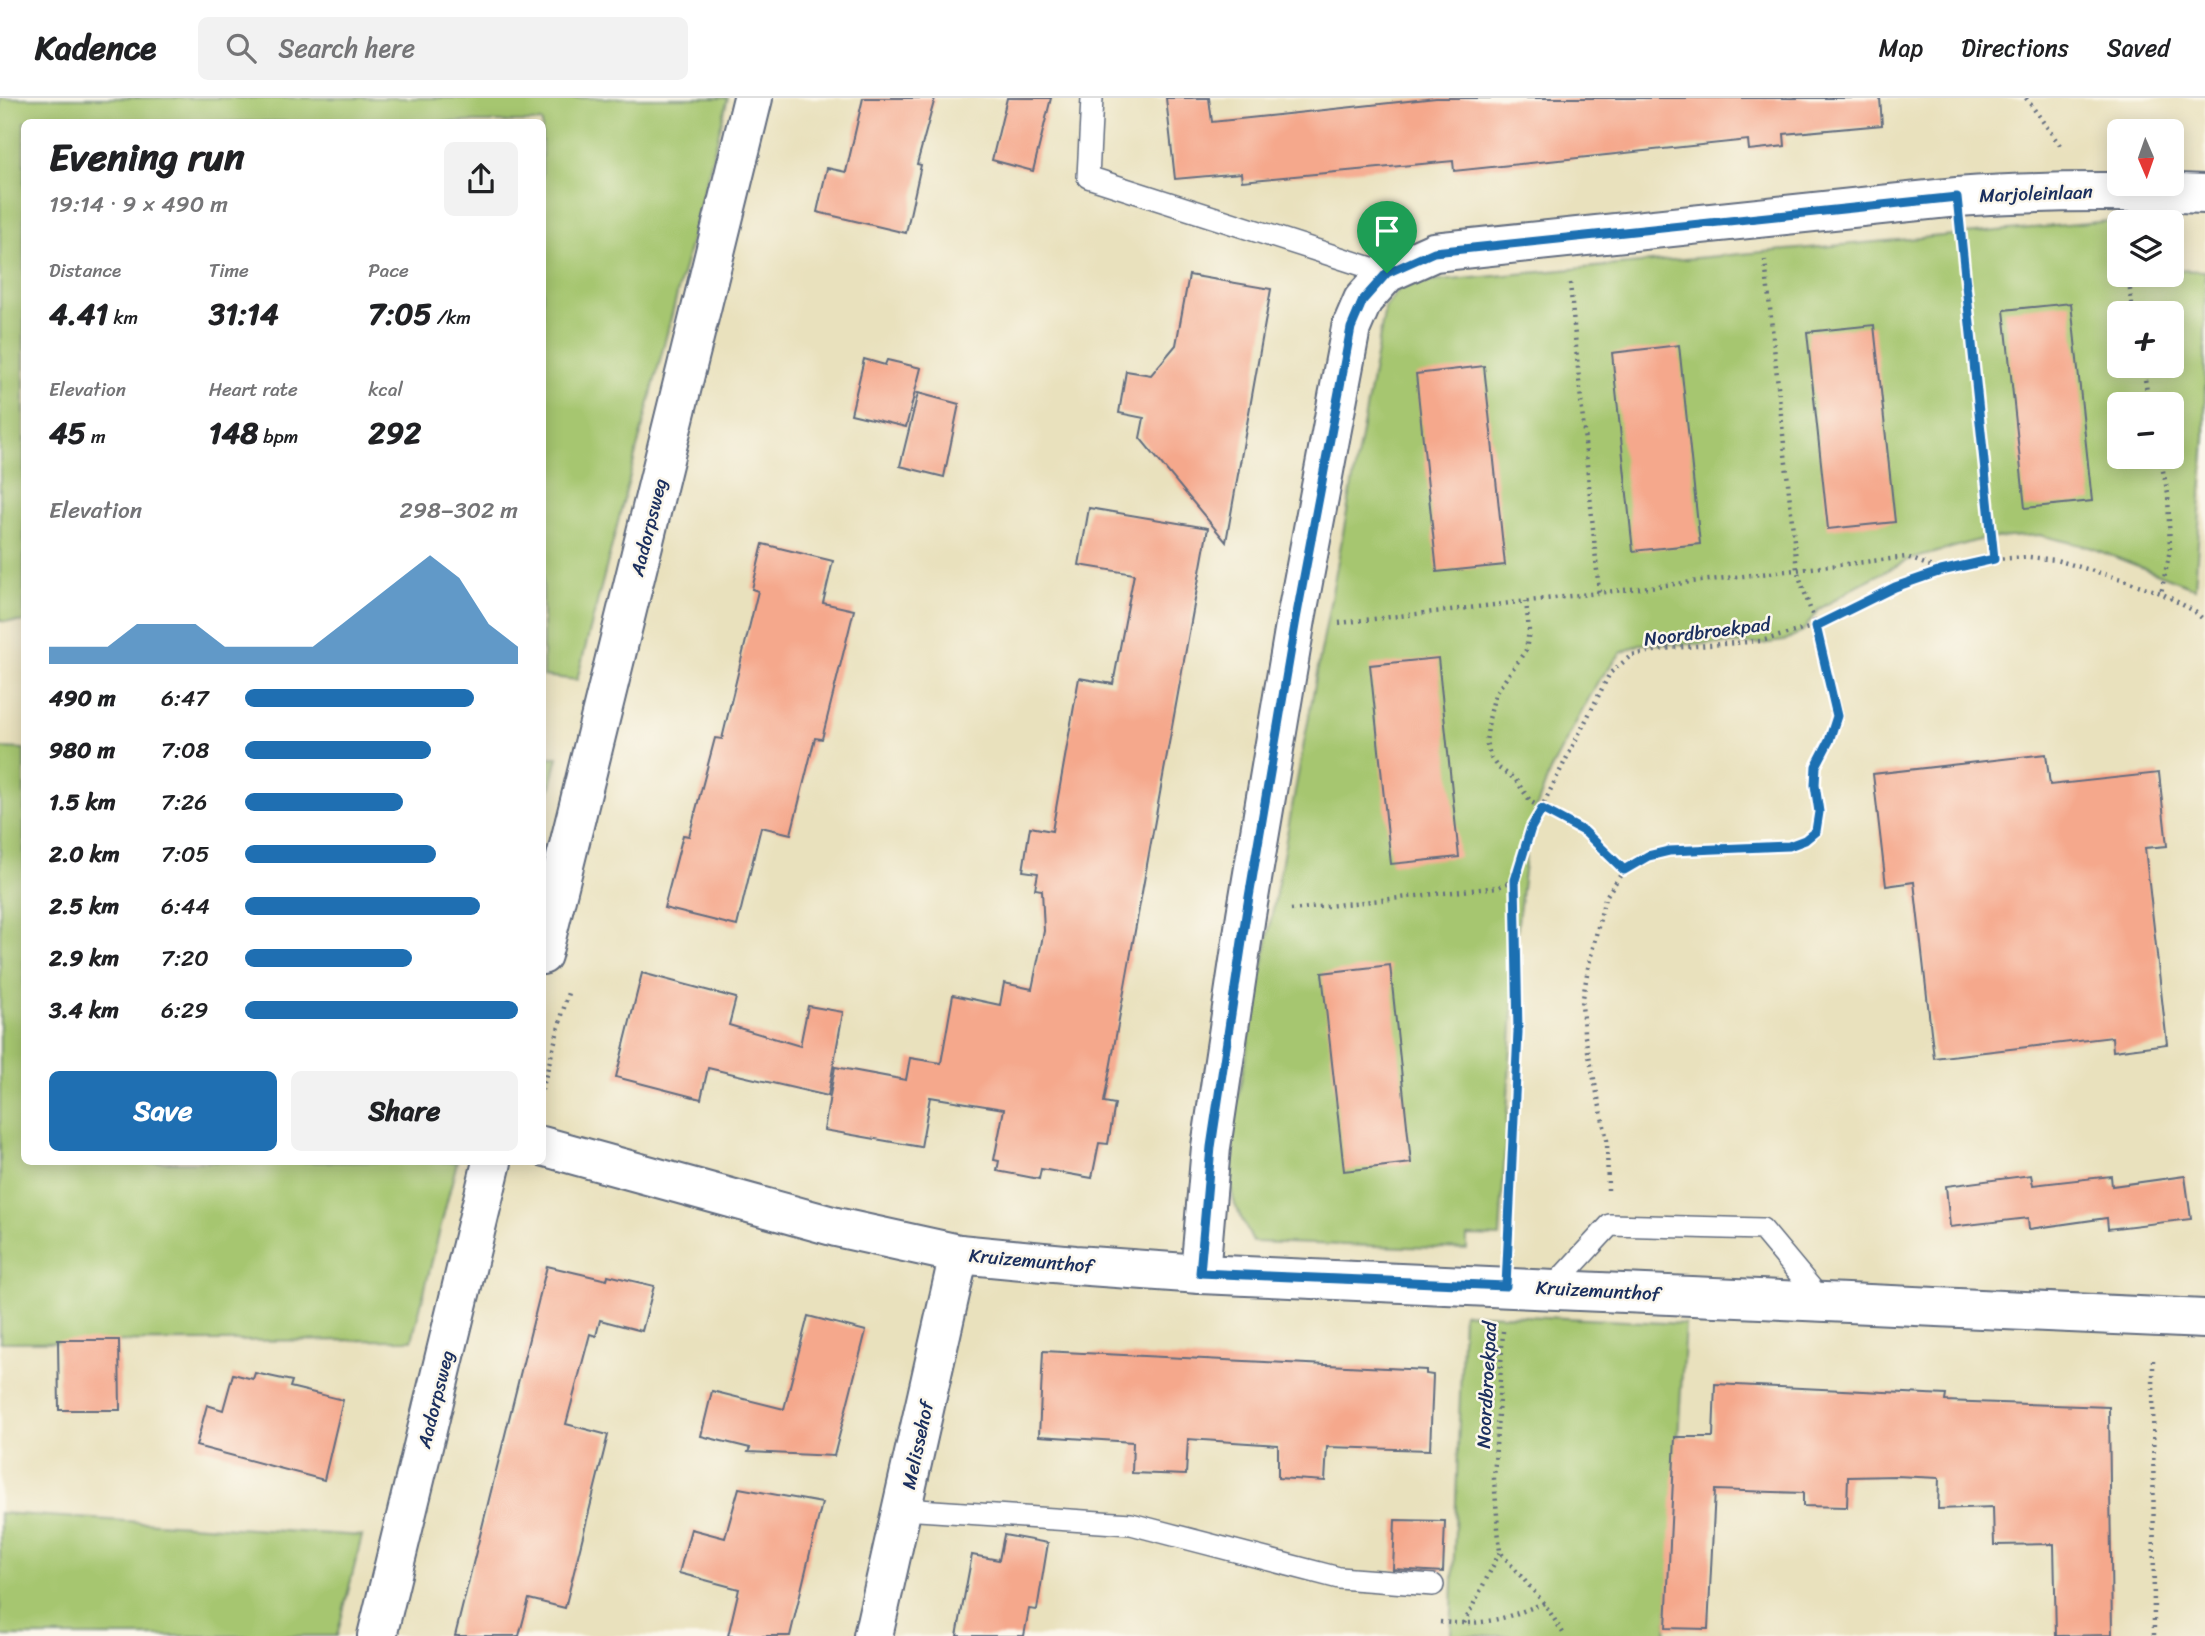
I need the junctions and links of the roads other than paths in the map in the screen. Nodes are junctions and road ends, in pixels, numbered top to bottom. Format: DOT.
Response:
graph roads {
  1 [pos="753,98"];
  2 [pos="1092,98"];
  3 [pos="2205,194"];
  4 [pos="1387,273"];
  5 [pos="546,940"];
  6 [pos="546,1147"];
  7 [pos="491,1165"];
  8 [pos="959,1254"];
  9 [pos="1200,1273"];
  10 [pos="1552,1288"];
  11 [pos="1822,1301"];
  12 [pos="2205,1319"];
  13 [pos="903,1509"];
  14 [pos="1433,1585"];
  15 [pos="377,1636"];
  16 [pos="873,1636"];
  1 -- 5 [label="street, Aadorpsweg"];
  2 -- 4 [label="lane"];
  3 -- 4 [label="street, Marjoleinlaan"];
  4 -- 9 [label="street, Marjoleinlaan"];
  6 -- 8 [label="street, Kruizemunthof"];
  7 -- 15 [label="street, Aadorpsweg"];
  8 -- 9 [label="street, Kruizemunthof"];
  8 -- 13 [label="street, Melissehof"];
  9 -- 10 [label="street, Kruizemunthof"];
  10 -- 11 [label="street, Kruizemunthof"];
  10 -- 11 [label="lane"];
  11 -- 12 [label="street, Kruizemunthof"];
  13 -- 14 [label="lane"];
  13 -- 16 [label="street, Melissehof"];
}
